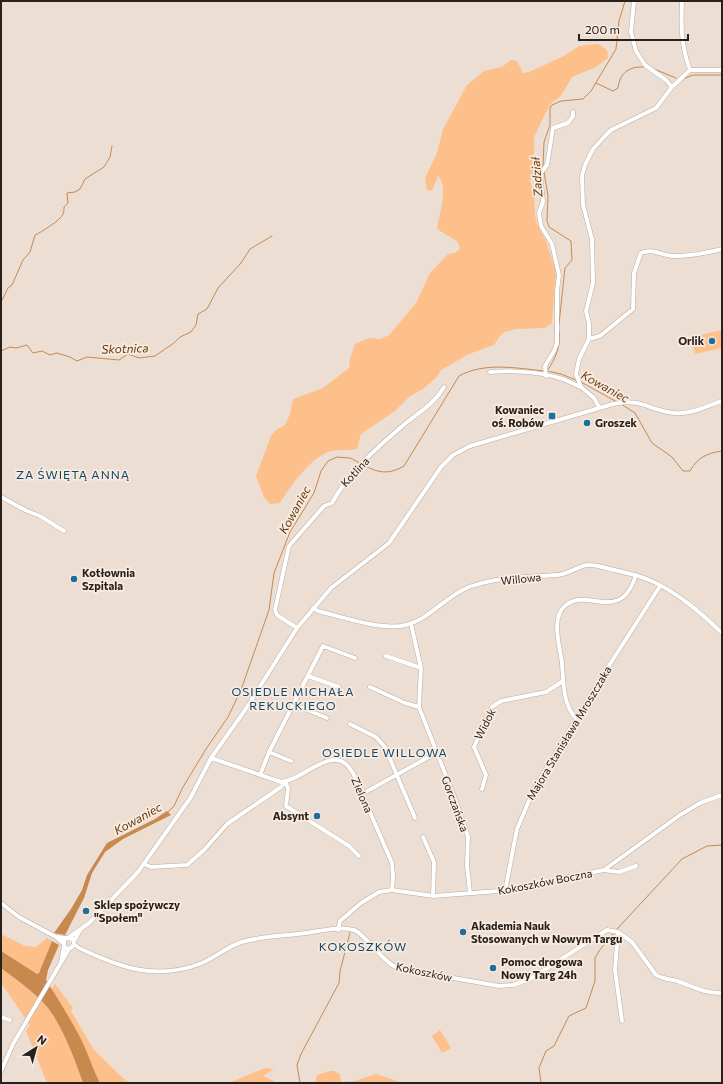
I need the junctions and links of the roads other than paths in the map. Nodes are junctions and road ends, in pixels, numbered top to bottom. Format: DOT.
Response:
graph roads {
  1 [pos="634,1"];
  2 [pos="682,1"];
  3 [pos="690,70"];
  4 [pos="722,70"];
  5 [pos="672,87"];
  6 [pos="573,112"];
  7 [pos="722,248"];
  8 [pos="589,339"];
  9 [pos="490,372"];
  10 [pos="546,376"];
  11 [pos="580,385"];
  12 [pos="444,387"];
  13 [pos="722,401"];
  14 [pos="598,407"];
  15 [pos="1,497"];
  16 [pos="64,532"];
  17 [pos="636,575"];
  18 [pos="660,586"];
  19 [pos="313,608"];
  20 [pos="412,624"];
  21 [pos="297,628"];
  22 [pos="722,633"];
  23 [pos="386,656"];
  24 [pos="355,658"];
  25 [pos="421,668"];
  26 [pos="308,676"];
  27 [pos="563,680"];
  28 [pos="339,687"];
  29 [pos="370,687"];
  30 [pos="293,704"];
  31 [pos="419,706"];
  32 [pos="327,718"];
  33 [pos="576,718"];
  34 [pos="350,724"];
  35 [pos="268,752"];
  36 [pos="436,753"];
  37 [pos="211,758"];
  38 [pos="291,761"];
  39 [pos="260,775"];
  40 [pos="397,776"];
  41 [pos="285,782"];
  42 [pos="482,789"];
  43 [pos="362,794"];
  44 [pos="722,795"];
  45 [pos="415,818"];
  46 [pos="423,837"];
  47 [pos="359,856"];
  48 [pos="144,864"];
  49 [pos="636,866"];
  50 [pos="604,870"];
  51 [pos="392,890"];
  52 [pos="505,891"];
  53 [pos="470,893"];
  54 [pos="433,896"];
  55 [pos="1,904"];
  56 [pos="81,928"];
  57 [pos="338,930"];
  58 [pos="618,932"];
  59 [pos="56,937"];
  60 [pos="67,938"];
  61 [pos="64,945"];
  62 [pos="72,945"];
  63 [pos="61,962"];
  64 [pos="722,992"];
  65 [pos="1,1017"];
  66 [pos="10,1020"];
  67 [pos="622,1021"];
  68 [pos="1,1071"];
  1 -- 5 [label="street"];
  2 -- 3 [label="street"];
  3 -- 4 [label="street"];
  3 -- 5 [label="street"];
  5 -- 8 [label="street"];
  6 -- 10 [label="street"];
  7 -- 8 [label="street"];
  8 -- 11 [label="street"];
  9 -- 10 [label="street"];
  10 -- 11 [label="street"];
  11 -- 14 [label="street"];
  12 -- 21 [label="street, Kotlina"];
  13 -- 14 [label="street"];
  14 -- 19 [label="street"];
  15 -- 16 [label="street"];
  17 -- 18 [label="street, Willowa"];
  17 -- 20 [label="street, Willowa"];
  17 -- 27 [label="street"];
  18 -- 22 [label="street, Willowa"];
  18 -- 33 [label="street, Majora Stanisława Mroszczaka"];
  19 -- 20 [label="street, Willowa"];
  19 -- 21 [label="street"];
  20 -- 25 [label="street, Gorczańska"];
  21 -- 37 [label="street"];
  23 -- 25 [label="street"];
  24 -- 26 [label="street"];
  25 -- 31 [label="street, Gorczańska"];
  26 -- 28 [label="street"];
  26 -- 30 [label="street"];
  27 -- 33 [label="street"];
  27 -- 42 [label="street, Widok"];
  29 -- 31 [label="street"];
  30 -- 32 [label="street"];
  30 -- 35 [label="street"];
  31 -- 36 [label="street, Gorczańska"];
  33 -- 52 [label="street, Majora Stanisława Mroszczaka"];
  34 -- 40 [label="street"];
  35 -- 38 [label="street"];
  35 -- 39 [label="street"];
  36 -- 40 [label="street"];
  36 -- 53 [label="street, Gorczańska"];
  37 -- 39 [label="street"];
  37 -- 48 [label="street"];
  39 -- 41 [label="street"];
  40 -- 43 [label="street"];
  40 -- 45 [label="street"];
  41 -- 43 [label="street, Zielona"];
  41 -- 47 [label="street"];
  41 -- 48 [label="street, Zielona"];
  43 -- 51 [label="street, Zielona"];
  44 -- 50 [label="street, Kokoszków Boczna"];
  46 -- 54 [label="street"];
  48 -- 56 [label="street"];
  49 -- 50 [label="street"];
  50 -- 52 [label="street, Kokoszków Boczna"];
  51 -- 54 [label="street, Kokoszków Boczna"];
  51 -- 57 [label="street, Kokoszków Boczna"];
  52 -- 53 [label="street, Kokoszków Boczna"];
  53 -- 54 [label="street, Kokoszków Boczna"];
  55 -- 59 [label="street"];
  56 -- 60 [label="street"];
  56 -- 62 [label="street"];
  57 -- 58 [label="street, Kokoszków"];
  57 -- 62 [label="street, Kokoszków"];
  58 -- 64 [label="street"];
  58 -- 67 [label="street"];
  59 -- 60 [label="street"];
  59 -- 61 [label="street"];
  60 -- 61 [label="street"];
  60 -- 62 [label="street"];
  61 -- 62 [label="street"];
  61 -- 63 [label="street"];
  62 -- 63 [label="street"];
  63 -- 68 [label="street"];
  65 -- 66 [label="street"];
}
